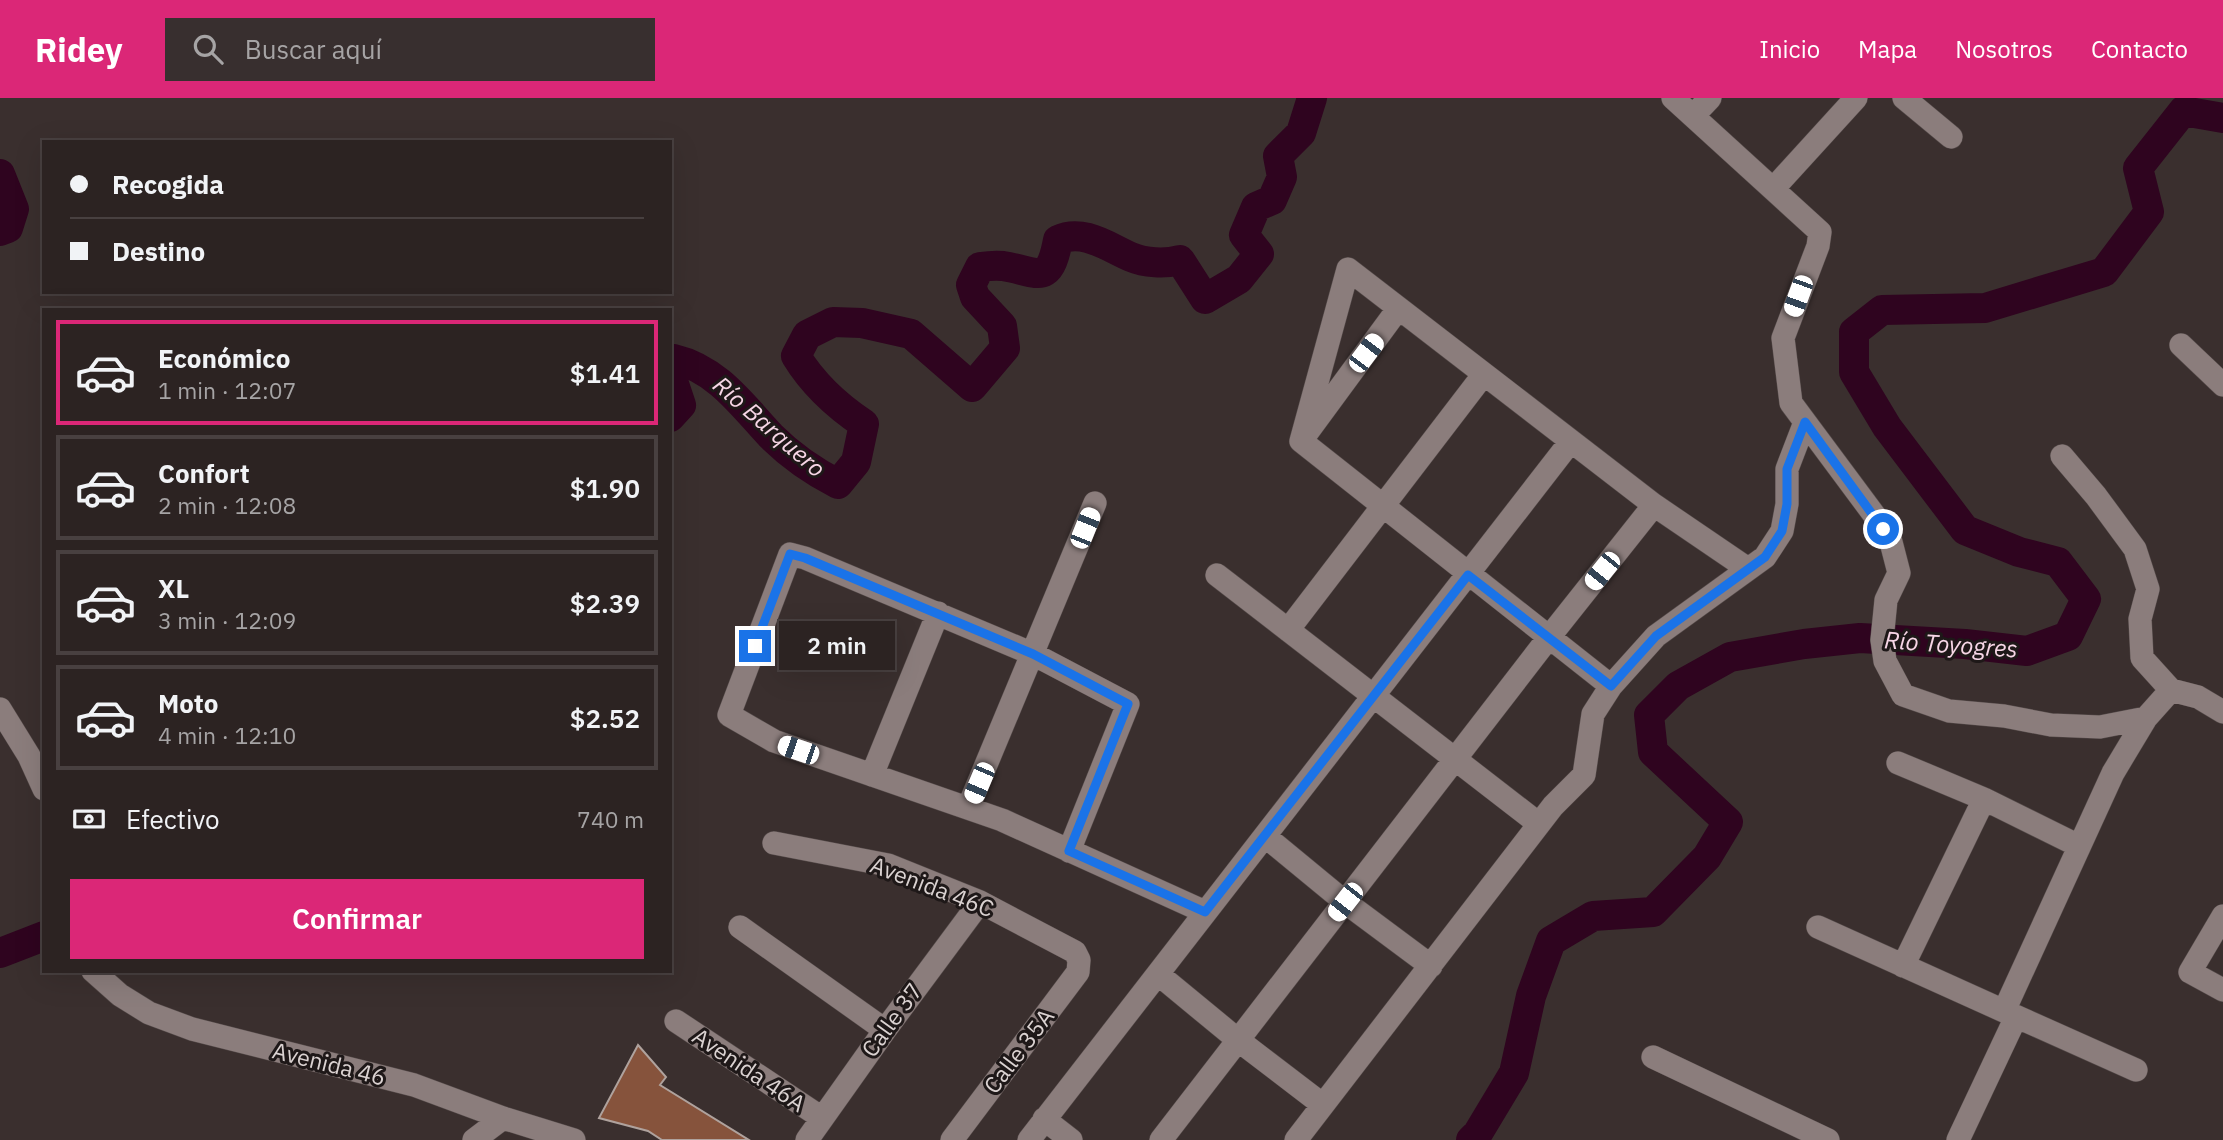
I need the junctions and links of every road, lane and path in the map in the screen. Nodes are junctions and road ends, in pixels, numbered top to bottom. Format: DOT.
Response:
graph roads {
  1 [pos="1673,98"];
  2 [pos="1710,98"];
  3 [pos="1856,98"];
  4 [pos="1904,98"];
  5 [pos="1693,116"];
  6 [pos="1951,137"];
  7 [pos="1773,189"];
  8 [pos="1398,309"];
  9 [pos="2181,345"];
  10 [pos="1484,374"];
  11 [pos="2223,385"];
  12 [pos="1805,422"];
  13 [pos="1301,441"];
  14 [pos="1571,442"];
  15 [pos="2062,456"];
  16 [pos="1095,503"];
  17 [pos="1654,505"];
  18 [pos="1384,507"];
  19 [pos="1748,569"];
  20 [pos="1217,575"];
  21 [pos="1468,575"];
  22 [pos="938,614"];
  23 [pos="1288,630"];
  24 [pos="1549,636"];
  25 [pos="1033,654"];
  26 [pos="1611,686"];
  27 [pos="2171,690"];
  28 [pos="1374,696"];
  29 [pos="0,709"];
  30 [pos="2223,712"];
  31 [pos="2146,718"];
  32 [pos="1455,758"];
  33 [pos="1898,763"];
  34 [pos="872,775"];
  35 [pos="42,785"];
  36 [pos="1984,799"];
  37 [pos="968,808"];
  38 [pos="1539,824"];
  39 [pos="1265,836"];
  40 [pos="774,843"];
  41 [pos="2079,846"];
  42 [pos="1069,851"];
  43 [pos="980,902"];
  44 [pos="1345,902"];
  45 [pos="1205,912"];
  46 [pos="2223,916"];
  47 [pos="740,927"];
  48 [pos="1818,927"];
  49 [pos="1079,960"];
  50 [pos="1431,966"];
  51 [pos="1903,966"];
  52 [pos="95,973"];
  53 [pos="1158,974"];
  54 [pos="2223,990"];
  55 [pos="2010,1014"];
  56 [pos="676,1021"];
  57 [pos="885,1030"];
  58 [pos="1238,1040"];
  59 [pos="1653,1057"];
  60 [pos="2136,1070"];
  61 [pos="1323,1105"];
  62 [pos="503,1118"];
  63 [pos="822,1118"];
  64 [pos="1044,1119"];
  65 [pos="474,1140"];
  66 [pos="574,1140"];
  67 [pos="807,1140"];
  68 [pos="952,1140"];
  69 [pos="1030,1140"];
  70 [pos="1071,1140"];
  71 [pos="1161,1140"];
  72 [pos="1296,1140"];
  73 [pos="1828,1140"];
  74 [pos="1958,1140"];
  1 -- 5 [label="street"];
  2 -- 5 [label="street"];
  3 -- 7 [label="street"];
  4 -- 6 [label="street"];
  5 -- 7 [label="street"];
  7 -- 12 [label="street"];
  8 -- 10 [label="street"];
  8 -- 13 [label="street"];
  8 -- 13 [label="street"];
  9 -- 11 [label="street"];
  10 -- 14 [label="street"];
  10 -- 18 [label="street"];
  12 -- 19 [label="street"];
  12 -- 31 [label="street"];
  13 -- 18 [label="street"];
  14 -- 17 [label="street"];
  14 -- 21 [label="street"];
  15 -- 27 [label="street"];
  16 -- 25 [label="street"];
  17 -- 19 [label="street"];
  17 -- 24 [label="street"];
  18 -- 21 [label="street"];
  18 -- 23 [label="street"];
  19 -- 26 [label="street"];
  20 -- 23 [label="street"];
  21 -- 24 [label="street"];
  21 -- 28 [label="street"];
  22 -- 25 [label="street"];
  22 -- 34 [label="street"];
  22 -- 34 [label="street"];
  23 -- 28 [label="street"];
  24 -- 26 [label="street"];
  24 -- 32 [label="street"];
  25 -- 37 [label="street"];
  25 -- 42 [label="street"];
  26 -- 38 [label="street"];
  27 -- 30 [label="street"];
  27 -- 31 [label="street"];
  28 -- 32 [label="street"];
  28 -- 39 [label="street"];
  29 -- 35 [label="street"];
  31 -- 41 [label="street"];
  32 -- 38 [label="street"];
  32 -- 44 [label="street"];
  33 -- 36 [label="street"];
  34 -- 37 [label="street"];
  36 -- 41 [label="street"];
  36 -- 51 [label="street"];
  37 -- 42 [label="street"];
  38 -- 50 [label="street"];
  39 -- 44 [label="street"];
  39 -- 45 [label="street"];
  40 -- 43 [label="street, Avenida 46C"];
  41 -- 55 [label="street"];
  42 -- 45 [label="street"];
  43 -- 49 [label="street, Avenida 46C"];
  43 -- 57 [label="street, Calle 37"];
  44 -- 50 [label="street"];
  44 -- 58 [label="street"];
  45 -- 53 [label="street"];
  46 -- 54 [label="street"];
  47 -- 57 [label="street"];
  48 -- 51 [label="street"];
  49 -- 68 [label="street, Calle 35A"];
  50 -- 61 [label="street"];
  51 -- 55 [label="street"];
  52 -- 62 [label="street, Avenida 46"];
  53 -- 58 [label="street"];
  53 -- 64 [label="street"];
  55 -- 60 [label="street"];
  55 -- 74 [label="street"];
  56 -- 63 [label="street, Avenida 46A"];
  57 -- 63 [label="street, Calle 37"];
  58 -- 61 [label="street"];
  58 -- 71 [label="street"];
  59 -- 73 [label="street"];
  61 -- 72 [label="street"];
  62 -- 65 [label="street"];
  62 -- 66 [label="street, Avenida 46"];
  63 -- 67 [label="street, Calle 37"];
  64 -- 69 [label="street"];
  64 -- 70 [label="street"];
}
